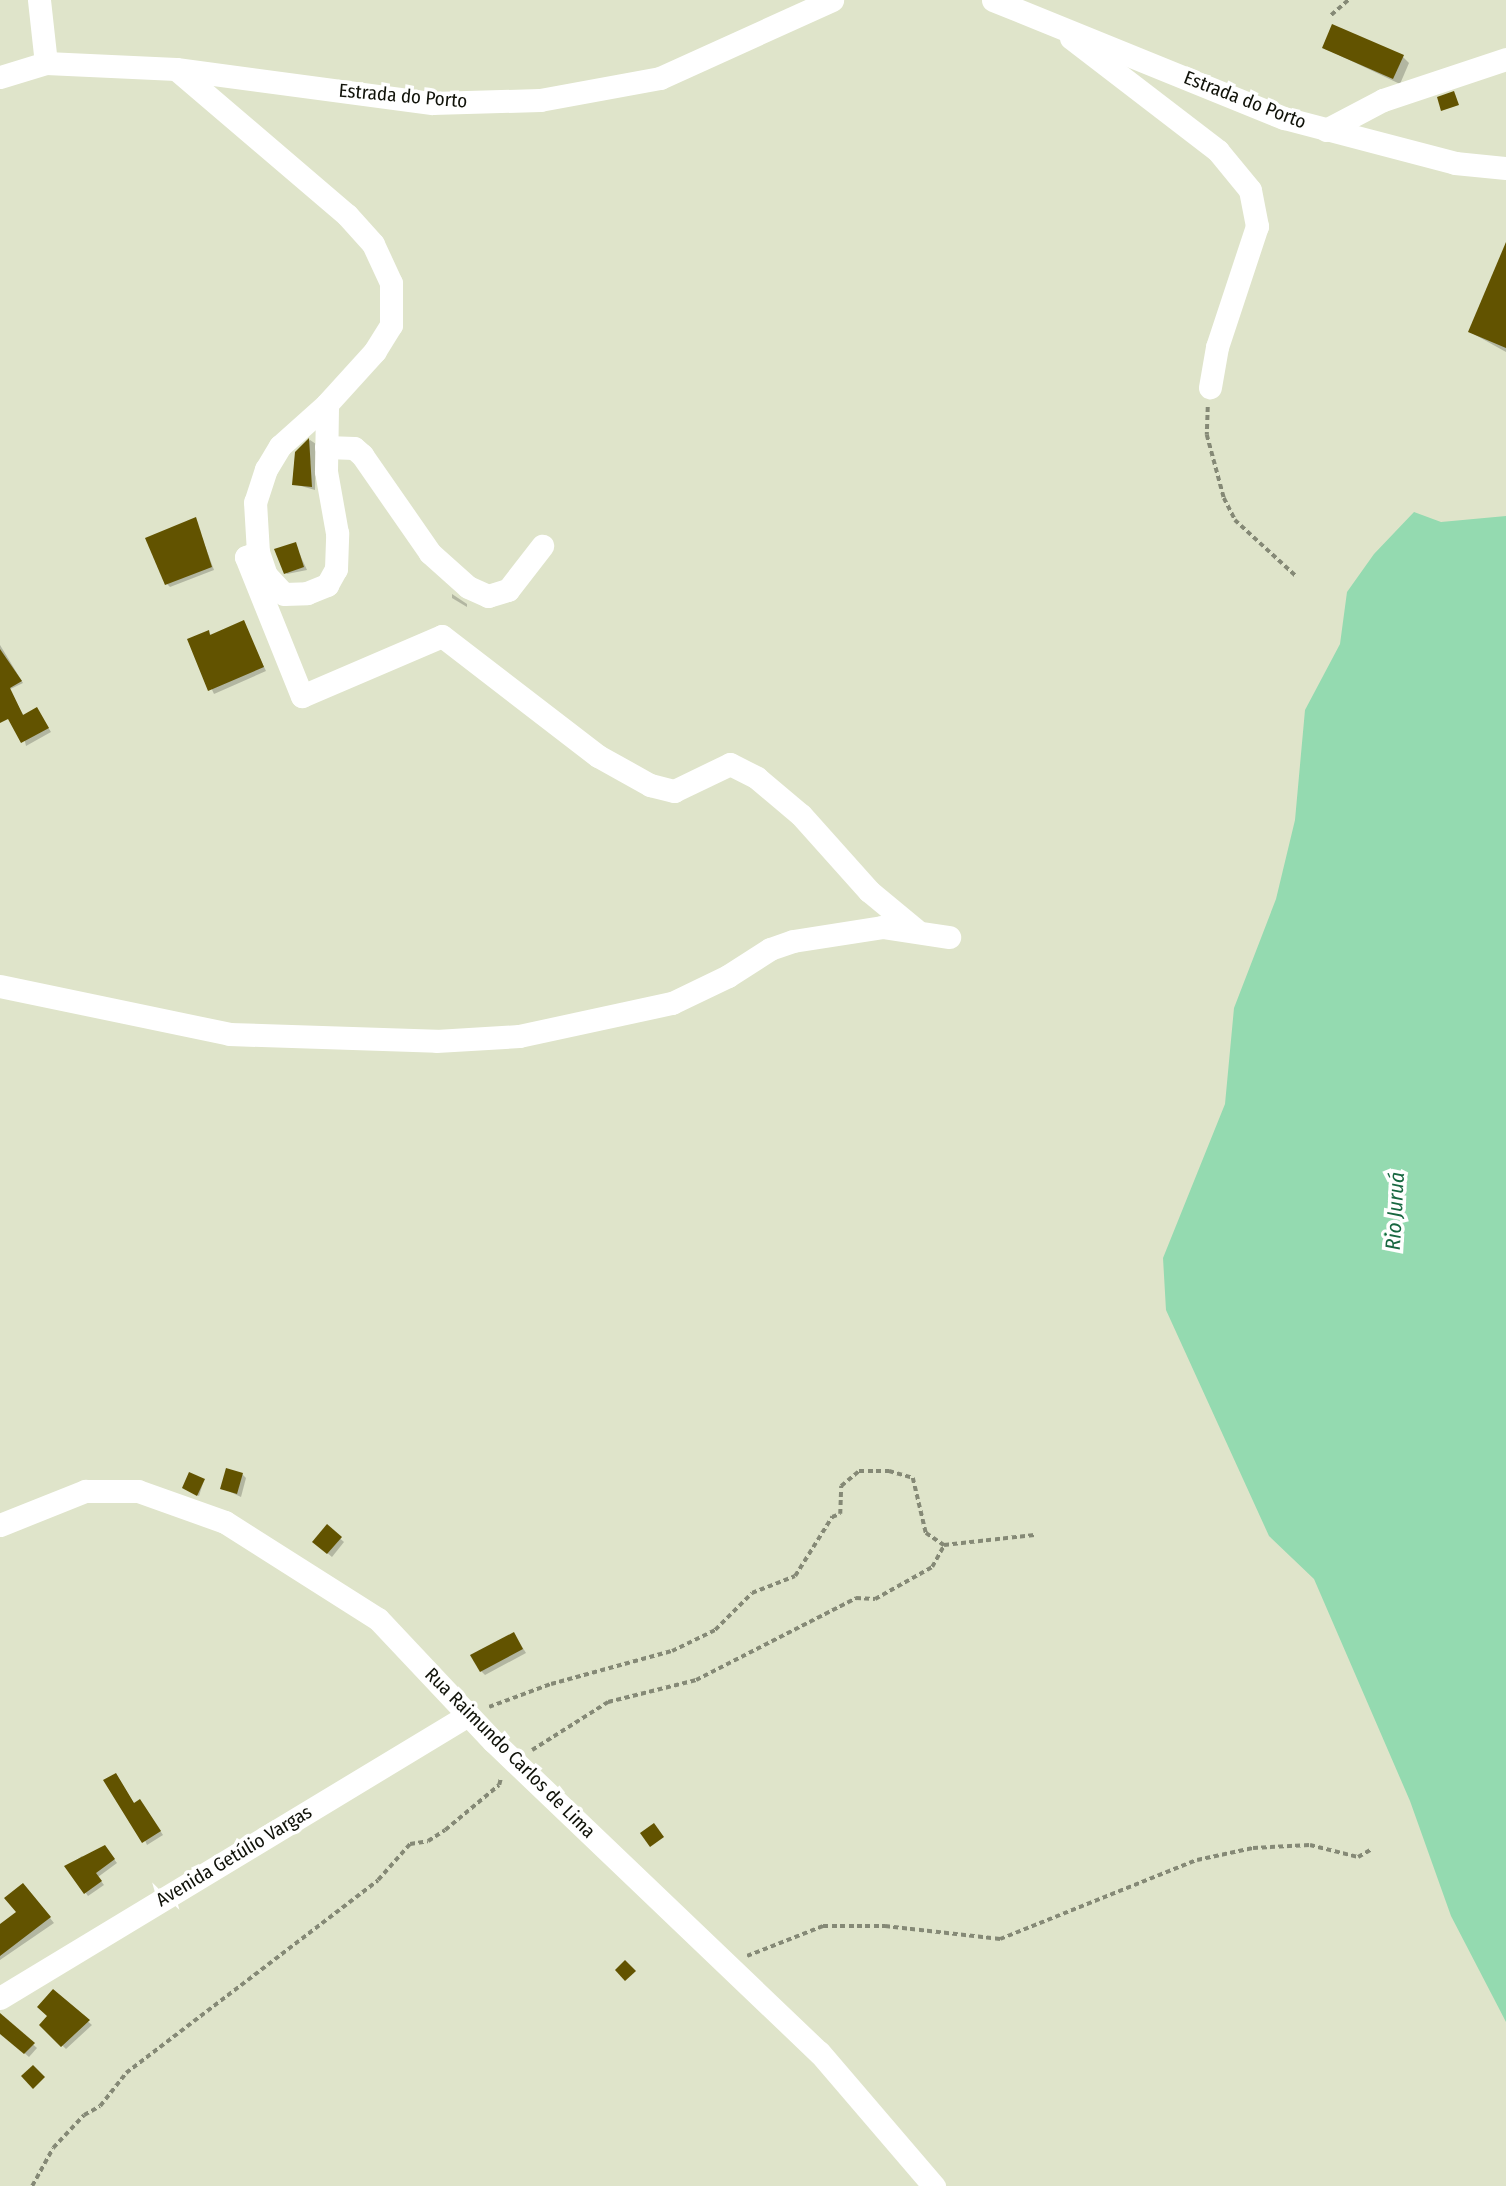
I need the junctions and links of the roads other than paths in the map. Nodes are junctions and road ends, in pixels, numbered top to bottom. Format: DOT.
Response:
graph roads {
  1 [pos="39,0"];
  2 [pos="832,0"];
  3 [pos="993,0"];
  4 [pos="802,7"];
  5 [pos="1055,25"];
  6 [pos="1506,59"];
  7 [pos="46,63"];
  8 [pos="176,69"];
  9 [pos="0,77"];
  10 [pos="1326,130"];
  11 [pos="1506,168"];
  12 [pos="1210,387"];
  13 [pos="327,404"];
  14 [pos="326,447"];
  15 [pos="542,546"];
  16 [pos="258,552"];
  17 [pos="915,929"];
  18 [pos="948,937"];
  19 [pos="0,986"];
  20 [pos="0,1525"];
  21 [pos="468,1715"];
  22 [pos="0,1998"];
  23 [pos="934,2186"];
  1 -- 7 [label="street"];
  2 -- 4 [label="street, Estrada do Porto"];
  3 -- 5 [label="street, Estrada do Porto"];
  4 -- 8 [label="street, Estrada do Porto"];
  5 -- 10 [label="street, Estrada do Porto"];
  5 -- 12 [label="street"];
  6 -- 10 [label="street"];
  7 -- 8 [label="street, Estrada do Porto"];
  7 -- 9 [label="street, Estrada do Porto"];
  8 -- 13 [label="street"];
  10 -- 11 [label="street, Estrada do Porto"];
  13 -- 14 [label="street"];
  13 -- 16 [label="street"];
  14 -- 15 [label="street"];
  14 -- 16 [label="street"];
  16 -- 17 [label="street"];
  17 -- 18 [label="street"];
  17 -- 19 [label="street"];
  20 -- 21 [label="street, Rua Raimundo Carlos de Lima"];
  21 -- 22 [label="street, Avenida Getúlio Vargas"];
  21 -- 23 [label="street, Rua Raimundo Carlos de Lima"];
}
